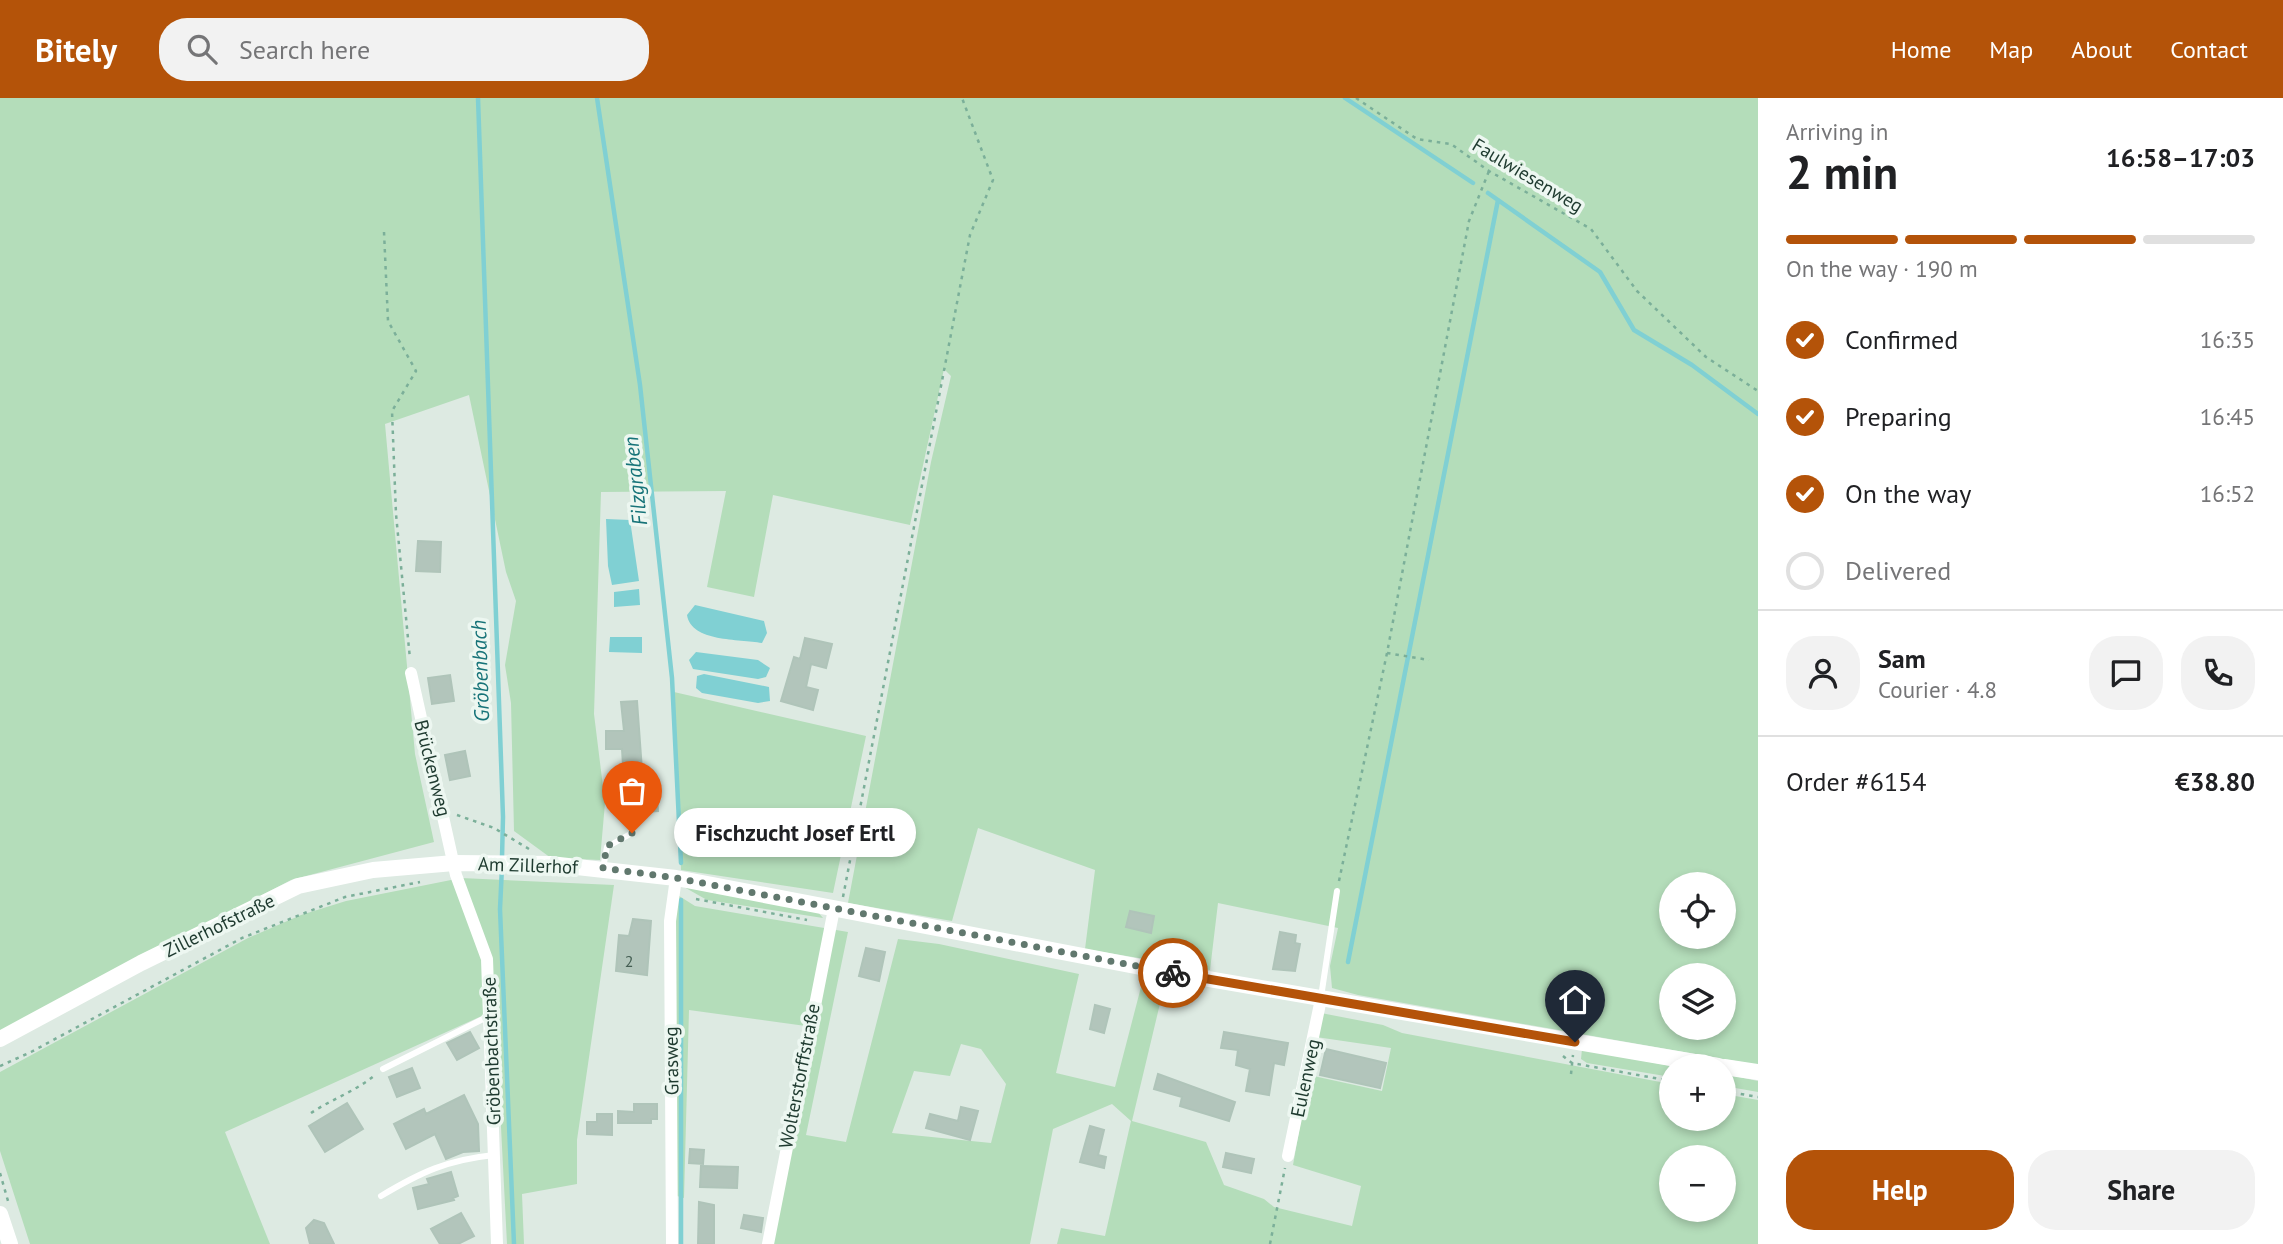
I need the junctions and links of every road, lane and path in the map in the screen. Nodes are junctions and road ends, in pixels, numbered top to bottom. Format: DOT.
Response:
graph roads {
  1 [pos="962,98"];
  2 [pos="1356,98"];
  3 [pos="1489,171"];
  4 [pos="384,233"];
  5 [pos="1758,391"];
  6 [pos="1387,653"];
  7 [pos="1429,660"];
  8 [pos="411,673"];
  9 [pos="443,811"];
  10 [pos="632,833"];
  11 [pos="513,837"];
  12 [pos="454,863"];
  13 [pos="603,868"];
  14 [pos="676,878"];
  15 [pos="431,880"];
  16 [pos="1337,891"];
  17 [pos="837,910"];
  18 [pos="1321,999"];
  19 [pos="491,1015"];
  20 [pos="0,1039"];
  21 [pos="1659,1056"];
  22 [pos="0,1066"];
  23 [pos="383,1069"];
  24 [pos="1736,1069"];
  25 [pos="1758,1072"];
  26 [pos="1736,1093"];
  27 [pos="1758,1097"];
  28 [pos="311,1113"];
  29 [pos="495,1155"];
  30 [pos="1288,1156"];
  31 [pos="381,1196"];
  32 [pos="0,1214"];
  33 [pos="10,1244"];
  34 [pos="497,1244"];
  35 [pos="672,1244"];
  36 [pos="768,1244"];
  37 [pos="1270,1244"];
  1 -- 17 [label="path"];
  2 -- 3 [label="path, Faulwiesenweg"];
  3 -- 5 [label="path, Faulwiesenweg"];
  3 -- 6 [label="path"];
  4 -- 8 [label="path"];
  6 -- 7 [label="path"];
  6 -- 16 [label="path"];
  8 -- 9 [label="street, Brückenweg"];
  9 -- 11 [label="path"];
  9 -- 12 [label="street, Brückenweg"];
  10 -- 13 [label="lane"];
  12 -- 13 [label="street, Am Zillerhof"];
  12 -- 19 [label="street, Gröbenbachstraße"];
  12 -- 20 [label="street, Zillerhofstraße"];
  13 -- 14 [label="street, Am Zillerhof"];
  14 -- 17 [label="street, Am Zillerhof"];
  14 -- 35 [label="street, Grasweg"];
  15 -- 22 [label="path"];
  16 -- 18 [label="lane"];
  17 -- 18 [label="street, Am Zillerhof"];
  17 -- 36 [label="street, Wolterstorffstraße"];
  18 -- 21 [label="street, Am Zillerhof"];
  18 -- 30 [label="street, Eulenweg"];
  19 -- 23 [label="lane"];
  19 -- 29 [label="street, Gröbenbachstraße"];
  23 -- 28 [label="path"];
  24 -- 25 [label="street"];
  26 -- 27 [label="path"];
  29 -- 31 [label="lane"];
  29 -- 34 [label="street, Gröbenbachstraße"];
  30 -- 37 [label="path"];
  32 -- 33 [label="street"];
}
